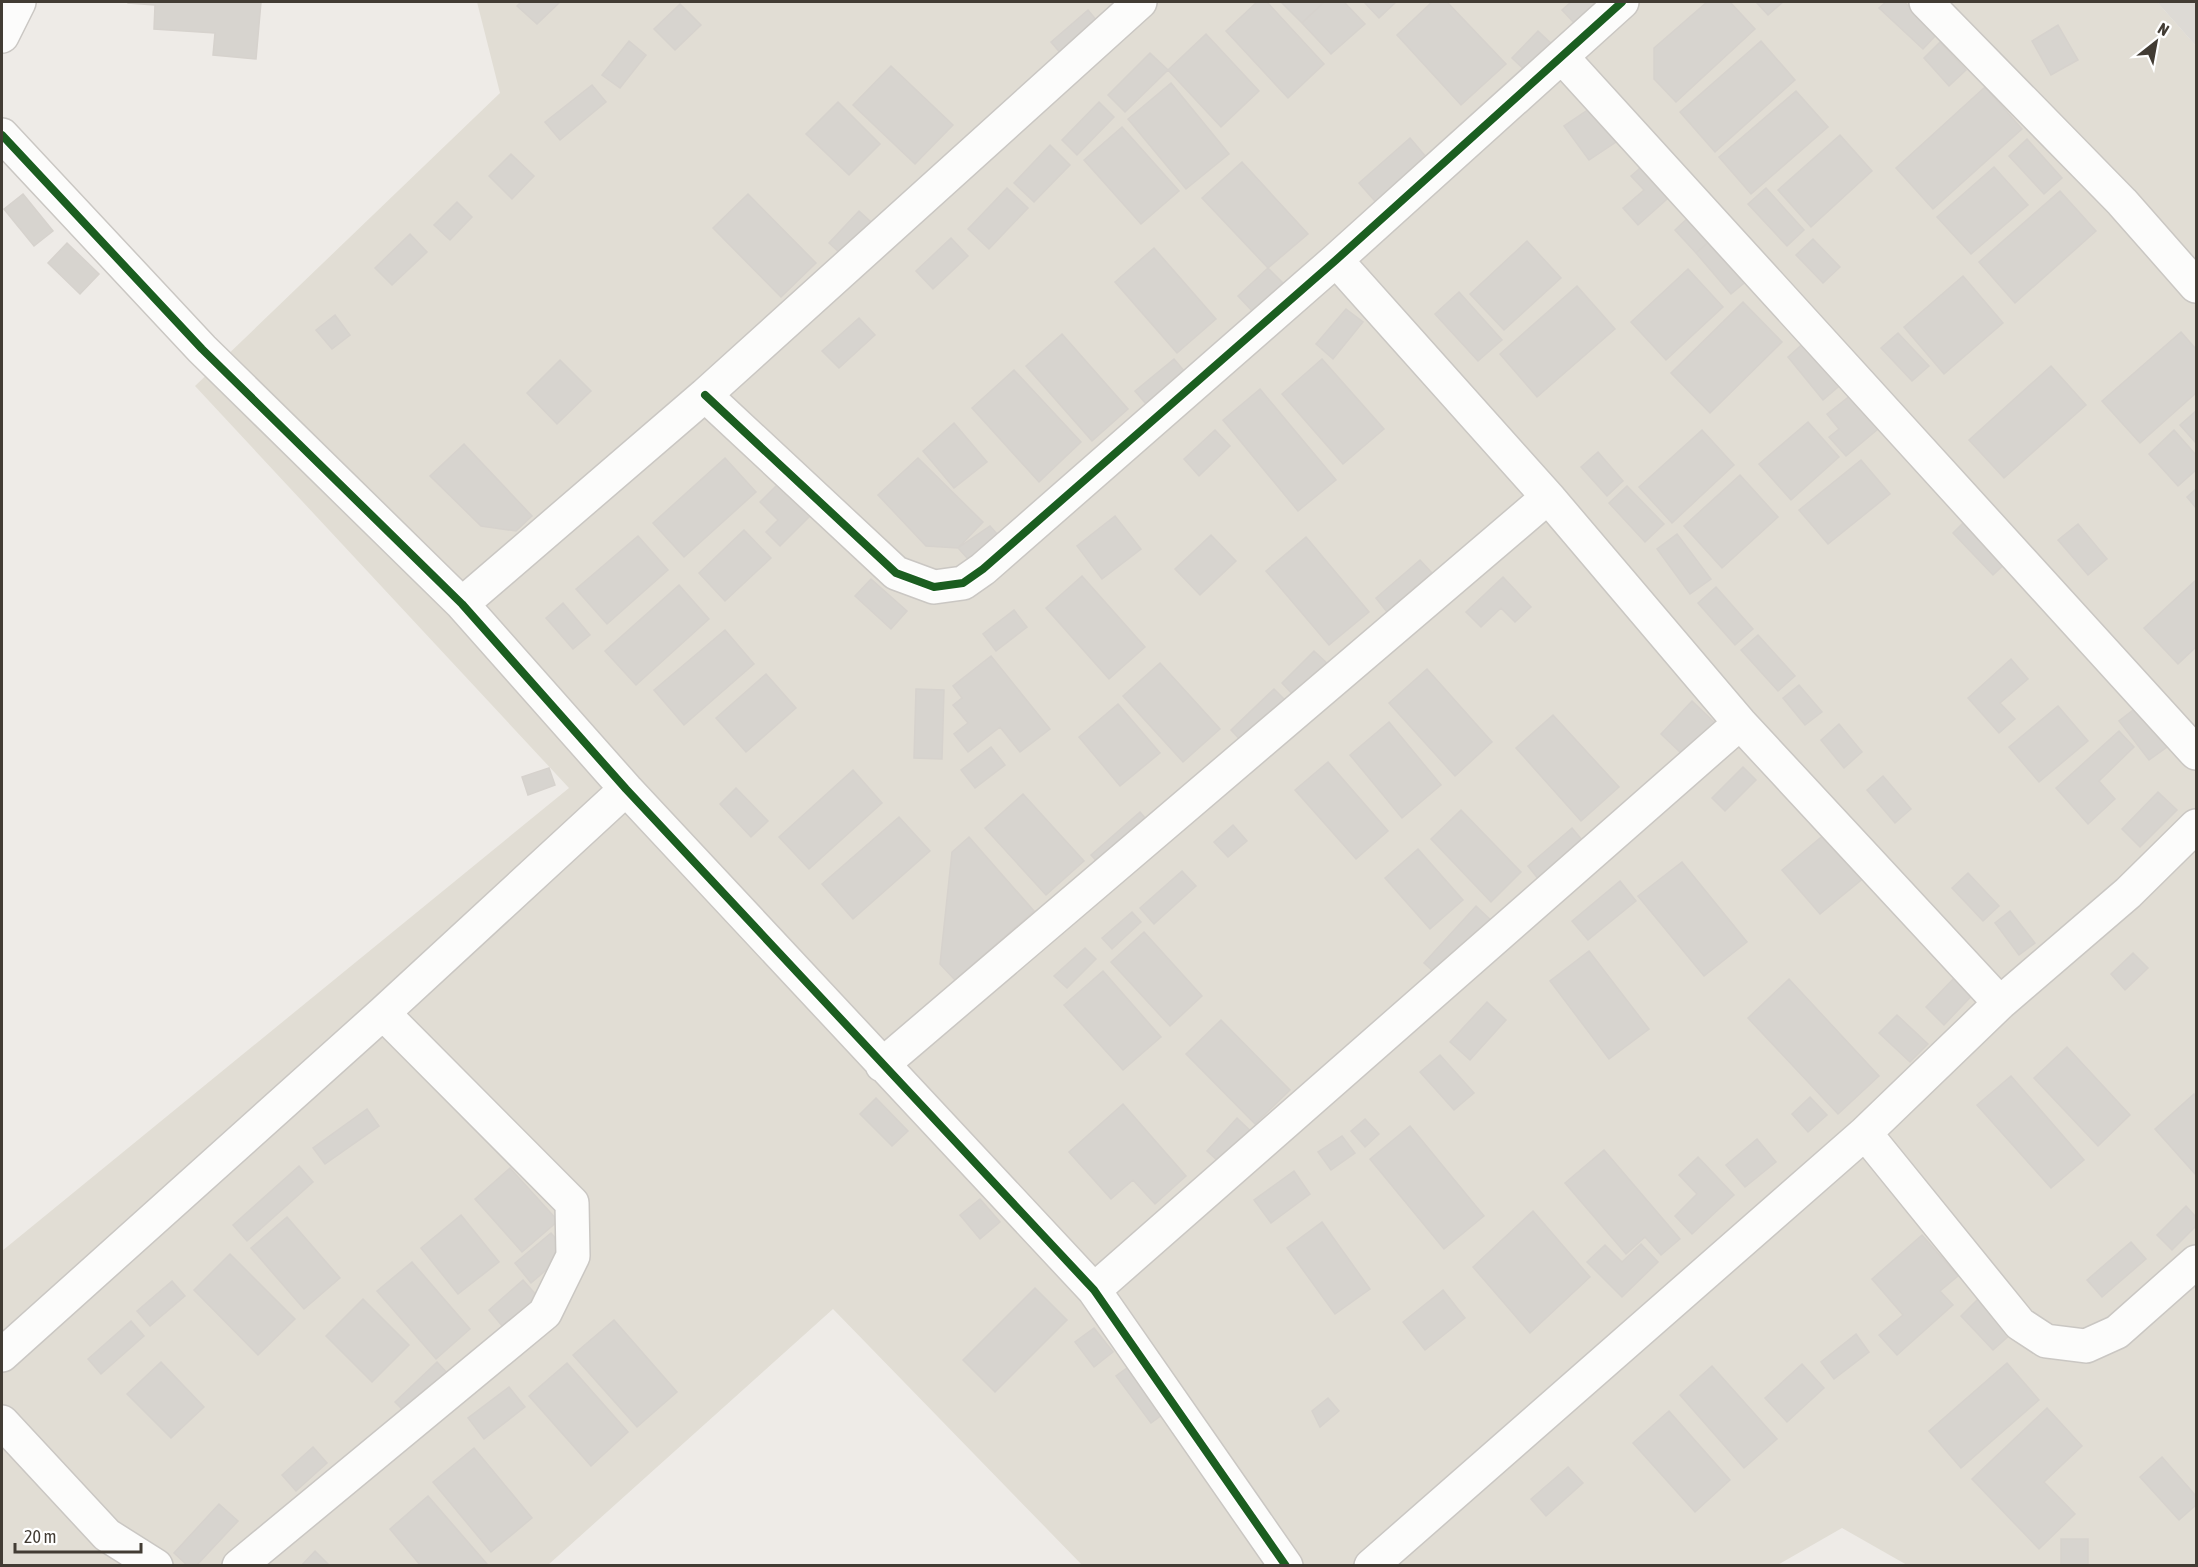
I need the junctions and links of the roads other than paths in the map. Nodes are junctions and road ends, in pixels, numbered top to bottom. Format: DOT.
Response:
graph roads {
  1 [pos="19,2"];
  2 [pos="1140,2"];
  3 [pos="1622,2"];
  4 [pos="1926,2"];
  5 [pos="2,36"];
  6 [pos="1562,57"];
  7 [pos="2,135"];
  8 [pos="1336,260"];
  9 [pos="2196,286"];
  10 [pos="705,395"];
  11 [pos="1548,497"];
  12 [pos="462,604"];
  13 [pos="1740,723"];
  14 [pos="2196,753"];
  15 [pos="626,789"];
  16 [pos="2196,826"];
  17 [pos="2000,1003"];
  18 [pos="383,1013"];
  19 [pos="882,1065"];
  20 [pos="1865,1132"];
  21 [pos="2196,1262"];
  22 [pos="1094,1290"];
  23 [pos="2,1355"];
  24 [pos="2,1422"];
  25 [pos="156,1566"];
  26 [pos="239,1566"];
  27 [pos="1286,1566"];
  28 [pos="1371,1566"];
  1 -- 5 [label="street"];
  2 -- 10 [label="street"];
  3 -- 6 [label="street"];
  4 -- 9 [label="street"];
  6 -- 8 [label="street"];
  6 -- 14 [label="street"];
  7 -- 12 [label="street"];
  8 -- 10 [label="street"];
  8 -- 11 [label="street"];
  10 -- 12 [label="street"];
  11 -- 13 [label="street"];
  11 -- 19 [label="street"];
  12 -- 15 [label="street"];
  13 -- 17 [label="street"];
  13 -- 22 [label="street"];
  15 -- 18 [label="street"];
  15 -- 19 [label="street"];
  16 -- 17 [label="street"];
  17 -- 20 [label="street"];
  18 -- 23 [label="street"];
  18 -- 26 [label="street"];
  19 -- 22 [label="street"];
  20 -- 21 [label="street"];
  20 -- 28 [label="street"];
  22 -- 27 [label="street"];
  24 -- 25 [label="street"];
}
